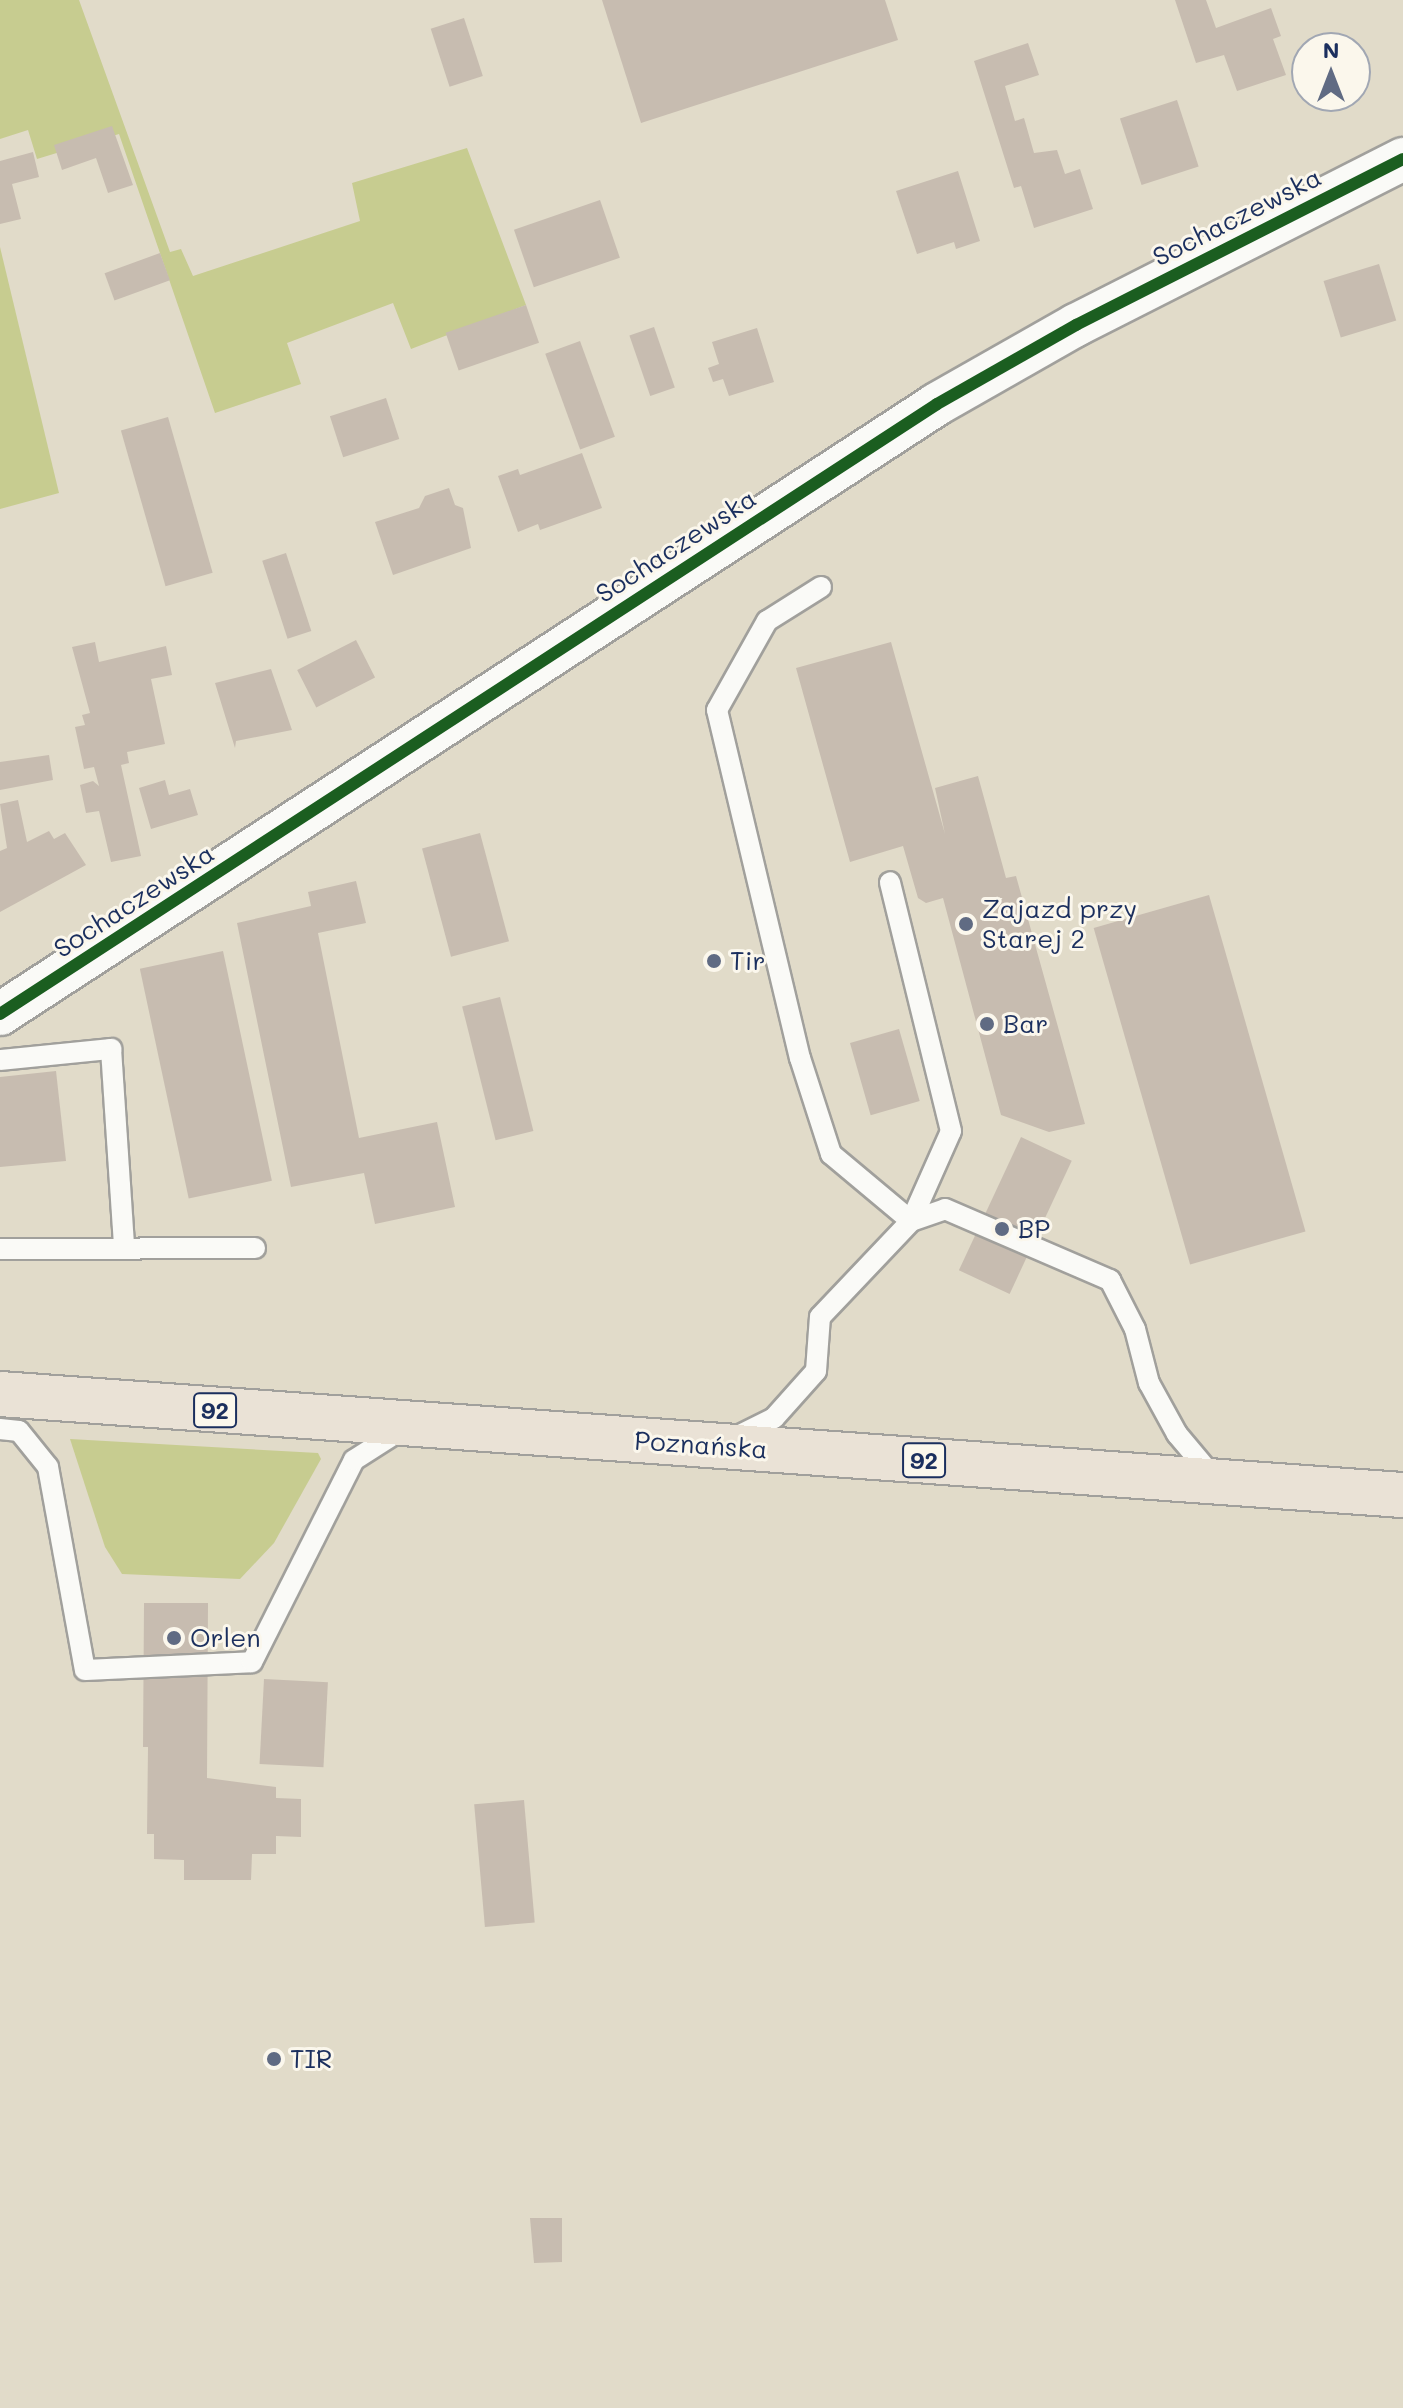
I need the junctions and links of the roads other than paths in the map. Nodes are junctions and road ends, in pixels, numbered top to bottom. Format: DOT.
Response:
graph roads {
  1 [pos="1403,159"];
  2 [pos="821,587"];
  3 [pos="890,882"];
  4 [pos="0,1014"];
  5 [pos="0,1060"];
  6 [pos="911,1221"];
  7 [pos="124,1246"];
  8 [pos="255,1248"];
  9 [pos="0,1249"];
  10 [pos="0,1394"];
  11 [pos="408,1425"];
  12 [pos="0,1429"];
  13 [pos="718,1446"];
  14 [pos="1216,1481"];
  15 [pos="1403,1495"];
  1 -- 4 [label="street, Sochaczewska"];
  2 -- 6 [label="lane"];
  3 -- 6 [label="lane"];
  5 -- 7 [label="lane"];
  6 -- 13 [label="lane"];
  6 -- 14 [label="lane"];
  7 -- 8 [label="lane"];
  7 -- 9 [label="lane"];
  10 -- 11 [label="main road, Poznańska / 92"];
  11 -- 12 [label="lane"];
  11 -- 13 [label="main road, Poznańska / 92"];
  13 -- 14 [label="main road, Poznańska / 92"];
  14 -- 15 [label="main road, Poznańska / 92"];
}
